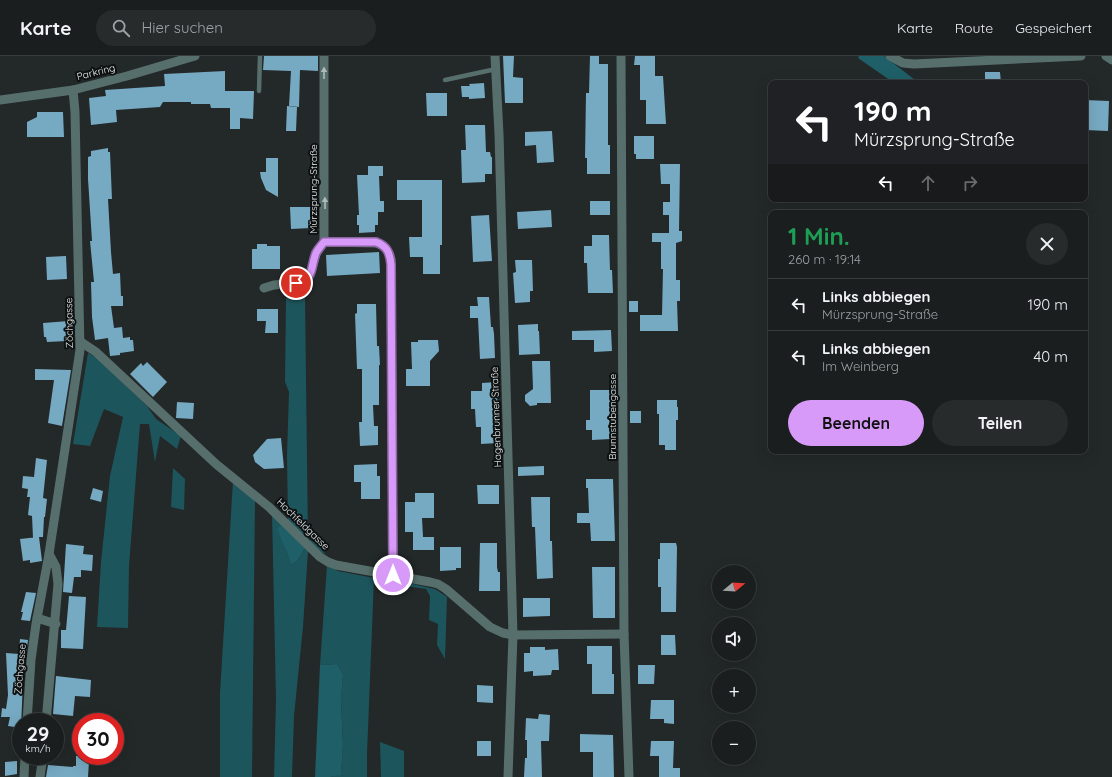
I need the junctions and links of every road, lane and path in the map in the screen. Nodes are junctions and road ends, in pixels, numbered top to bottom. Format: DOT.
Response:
graph roads {
  1 [pos="195,56"];
  2 [pos="260,56"];
  3 [pos="324,56"];
  4 [pos="495,56"];
  5 [pos="621,56"];
  6 [pos="890,56"];
  7 [pos="1081,56"];
  8 [pos="1106,56"];
  9 [pos="1112,60"];
  10 [pos="496,69"];
  11 [pos="445,80"];
  12 [pos="73,90"];
  13 [pos="259,91"];
  14 [pos="0,100"];
  15 [pos="324,242"];
  16 [pos="264,288"];
  17 [pos="80,342"];
  18 [pos="49,554"];
  19 [pos="393,575"];
  20 [pos="42,587"];
  21 [pos="58,601"];
  22 [pos="37,618"];
  23 [pos="56,624"];
  24 [pos="624,634"];
  25 [pos="513,635"];
  26 [pos="28,713"];
  27 [pos="47,713"];
  28 [pos="25,765"];
  29 [pos="42,765"];
  30 [pos="24,777"];
  31 [pos="40,777"];
  32 [pos="508,777"];
  33 [pos="629,777"];
  1 -- 12 [label="street, Parkring"];
  2 -- 13 [label="lane"];
  15 -- 3 [label="street, Mürzsprung-Straße, one-way"];
  4 -- 10 [label="street, Hagenbrunner Straße"];
  5 -- 24 [label="street, Brunnstubengasse"];
  6 -- 7 [label="street"];
  8 -- 9 [label="street"];
  10 -- 11 [label="lane"];
  10 -- 25 [label="street, Hagenbrunner Straße"];
  12 -- 14 [label="street, Parkring"];
  12 -- 17 [label="street, Zöchgasse"];
  15 -- 16 [label="street"];
  15 -- 19 [label="street, Mürzsprung-Straße"];
  17 -- 18 [label="street, Zöchgasse"];
  17 -- 19 [label="street, Hochfeldgasse"];
  18 -- 20 [label="street, Zöchgasse"];
  18 -- 21 [label="street"];
  19 -- 25 [label="street, Hochfeldgasse"];
  20 -- 21 [label="street"];
  20 -- 22 [label="street, Zöchgasse"];
  21 -- 23 [label="street"];
  22 -- 23 [label="street"];
  22 -- 26 [label="street, Zöchgasse"];
  23 -- 27 [label="street"];
  24 -- 25 [label="street, Hochfeldgasse"];
  24 -- 33 [label="street, Brunnstubengasse"];
  25 -- 32 [label="street, Hagenbrunner Straße"];
  28 -- 30 [label="street"];
  29 -- 31 [label="street"];
}
